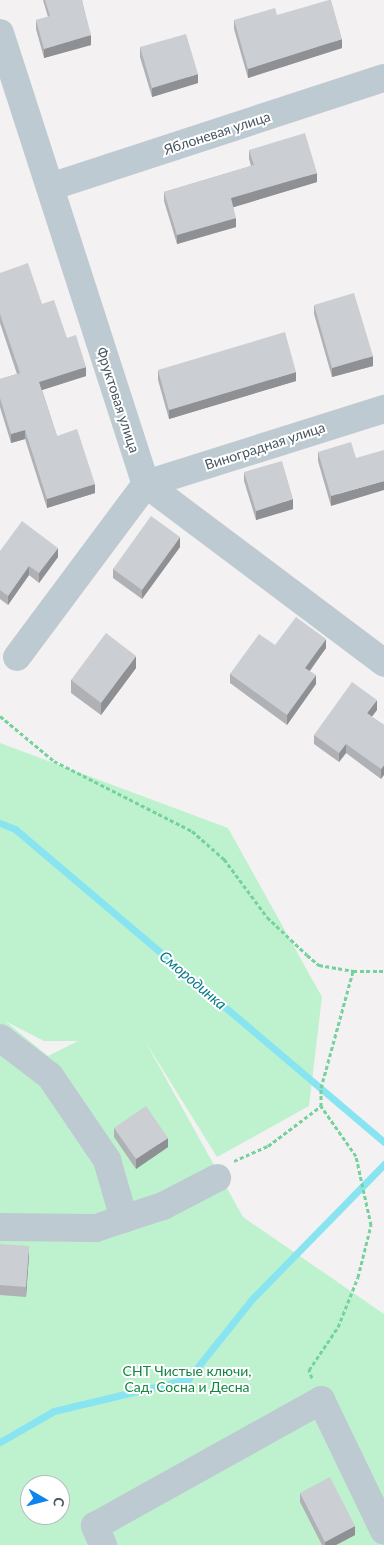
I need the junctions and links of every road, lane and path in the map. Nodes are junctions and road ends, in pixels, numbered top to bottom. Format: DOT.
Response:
graph roads {
  1 [pos="0,32"];
  2 [pos="384,78"];
  3 [pos="50,187"];
  4 [pos="384,409"];
  5 [pos="146,484"];
  6 [pos="17,657"];
  7 [pos="384,663"];
  8 [pos="0,716"];
  9 [pos="384,971"];
  10 [pos="352,972"];
  11 [pos="0,1038"];
  12 [pos="321,1106"];
  13 [pos="216,1178"];
  14 [pos="124,1218"];
  15 [pos="0,1227"];
  16 [pos="321,1400"];
  17 [pos="384,1532"];
  18 [pos="104,1545"];
  1 -- 3 [label="street, Фруктовая улица"];
  2 -- 3 [label="street, Яблоневая улица"];
  3 -- 5 [label="street, Фруктовая улица"];
  4 -- 5 [label="street, Виноградная улица"];
  5 -- 6 [label="street"];
  5 -- 7 [label="street"];
  8 -- 10 [label="path"];
  9 -- 10 [label="path"];
  10 -- 12 [label="path"];
  11 -- 14 [label="street"];
  12 -- 13 [label="path"];
  12 -- 16 [label="path"];
  13 -- 14 [label="street"];
  14 -- 15 [label="street"];
  16 -- 17 [label="street"];
  16 -- 18 [label="street"];
}
